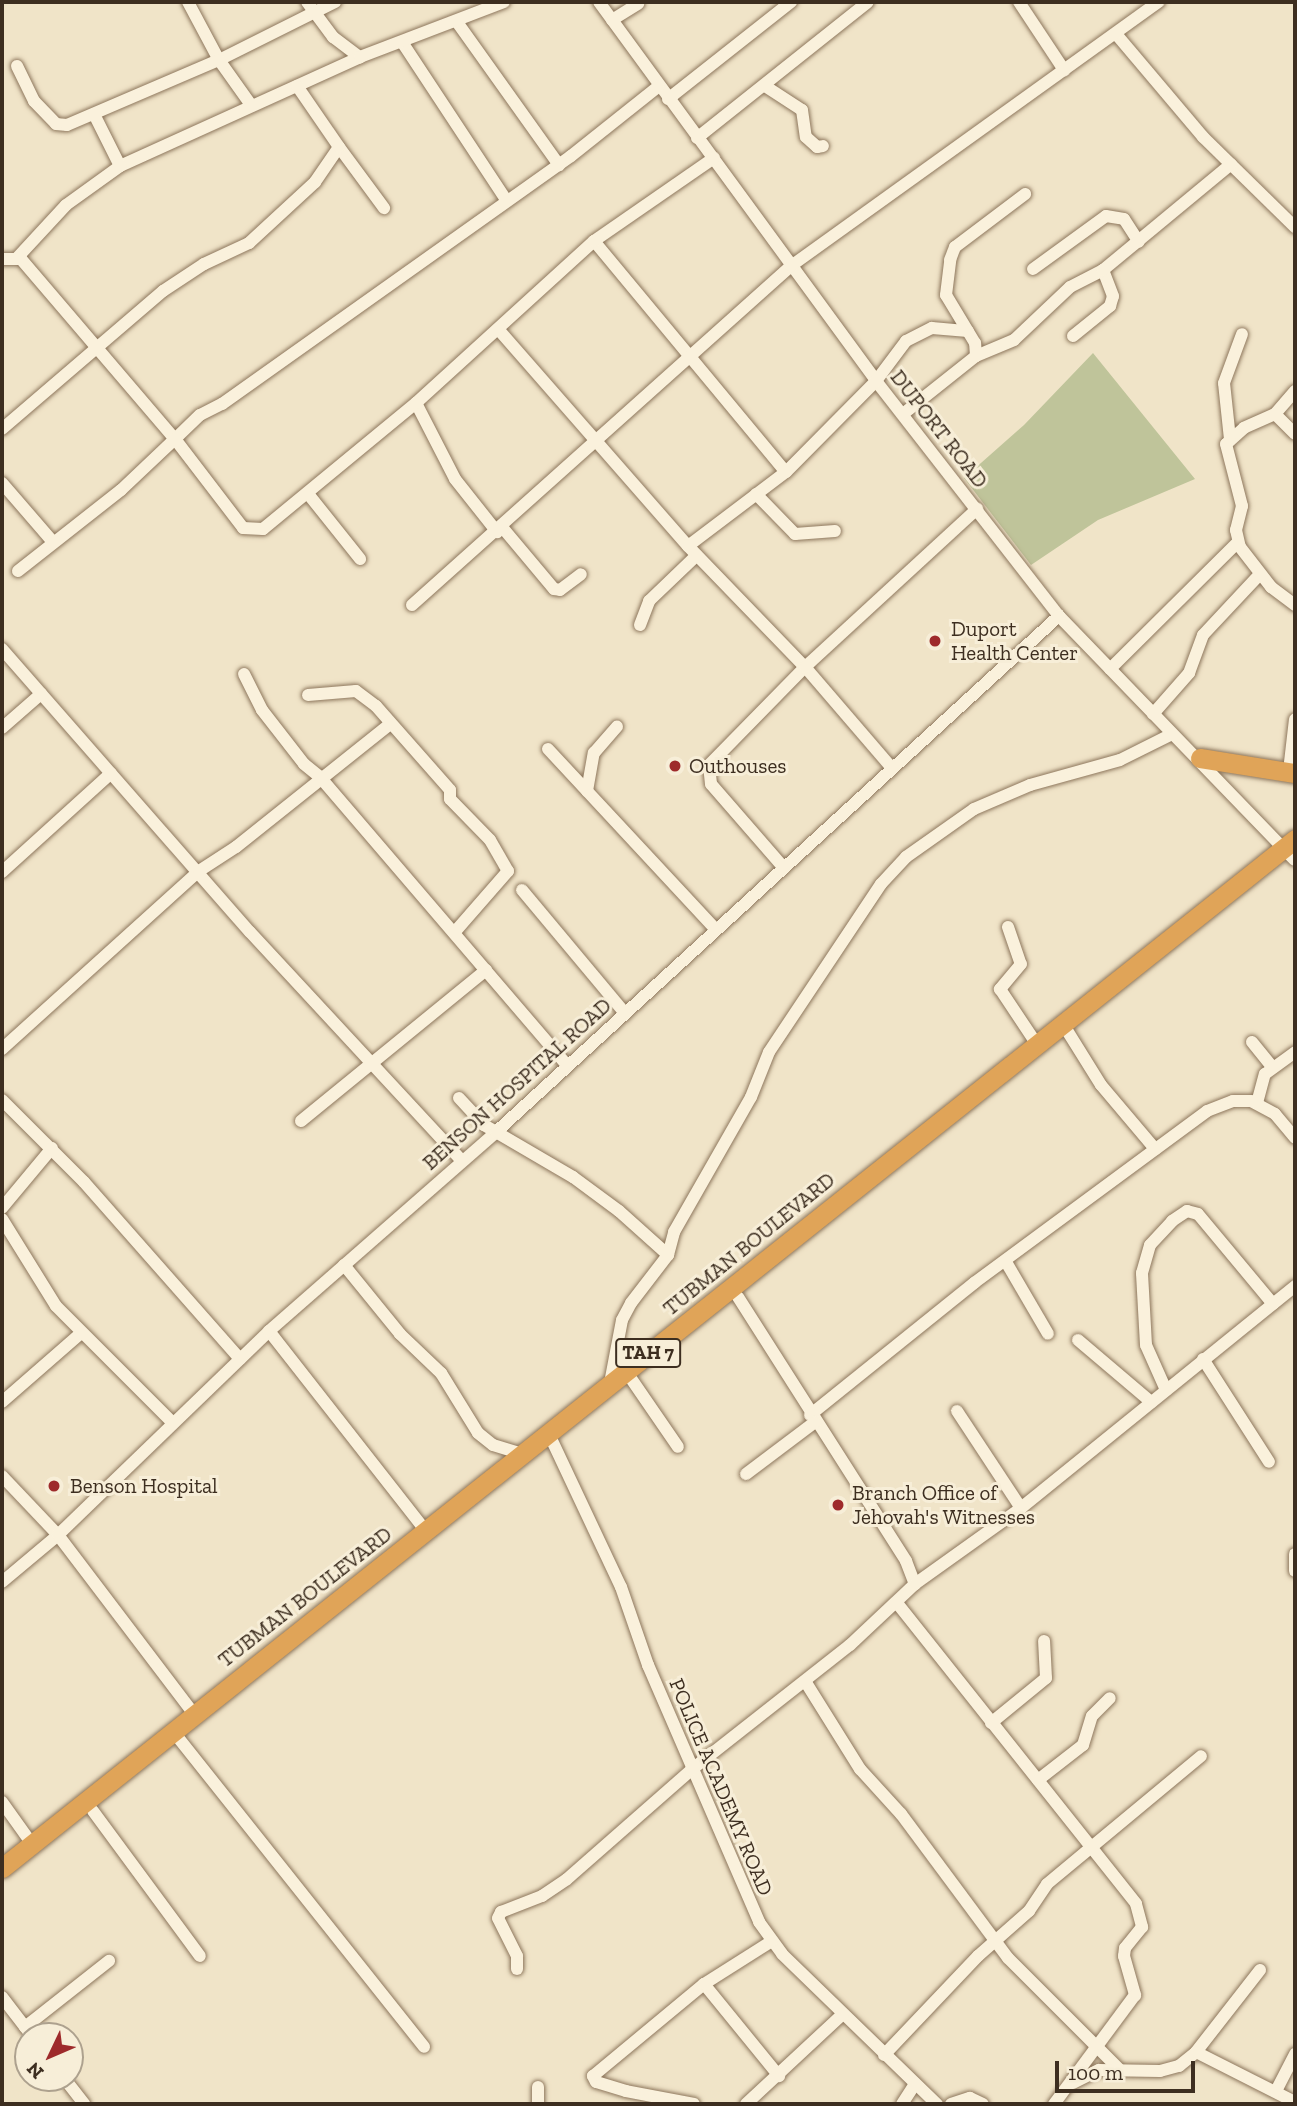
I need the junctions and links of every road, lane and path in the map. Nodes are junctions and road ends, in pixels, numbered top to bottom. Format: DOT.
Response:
graph roads {
  1 [pos="188,2"];
  2 [pos="335,2"];
  3 [pos="504,2"];
  4 [pos="599,2"];
  5 [pos="792,2"];
  6 [pos="868,2"];
  7 [pos="1018,2"];
  8 [pos="1159,2"];
  9 [pos="638,4"];
  10 [pos="310,6"];
  11 [pos="612,20"];
  12 [pos="457,22"];
  13 [pos="1116,34"];
  14 [pos="402,42"];
  15 [pos="360,57"];
  16 [pos="219,60"];
  17 [pos="17,66"];
  18 [pos="1064,70"];
  19 [pos="297,86"];
  20 [pos="659,86"];
  21 [pos="765,86"];
  22 [pos="668,99"];
  23 [pos="251,105"];
  24 [pos="94,114"];
  25 [pos="697,138"];
  26 [pos="823,146"];
  27 [pos="339,147"];
  28 [pos="714,158"];
  29 [pos="1231,164"];
  30 [pos="559,165"];
  31 [pos="120,166"];
  32 [pos="1026,194"];
  33 [pos="506,200"];
  34 [pos="384,208"];
  35 [pos="1295,227"];
  36 [pos="594,241"];
  37 [pos="1139,242"];
  38 [pos="2,259"];
  39 [pos="21,259"];
  40 [pos="791,266"];
  41 [pos="1033,269"];
  42 [pos="1102,270"];
  43 [pos="498,329"];
  44 [pos="968,331"];
  45 [pos="1242,334"];
  46 [pos="1073,336"];
  47 [pos="97,350"];
  48 [pos="976,356"];
  49 [pos="688,359"];
  50 [pos="876,382"];
  51 [pos="1295,391"];
  52 [pos="416,403"];
  53 [pos="903,414"];
  54 [pos="1275,414"];
  55 [pos="2,429"];
  56 [pos="1295,434"];
  57 [pos="175,439"];
  58 [pos="1230,439"];
  59 [pos="596,441"];
  60 [pos="786,471"];
  61 [pos="2,483"];
  62 [pos="756,494"];
  63 [pos="309,495"];
  64 [pos="977,509"];
  65 [pos="499,529"];
  66 [pos="835,531"];
  67 [pos="52,541"];
  68 [pos="1238,542"];
  69 [pos="693,550"];
  70 [pos="360,559"];
  71 [pos="18,571"];
  72 [pos="581,574"];
  73 [pos="1259,574"];
  74 [pos="412,605"];
  75 [pos="1295,605"];
  76 [pos="1059,616"];
  77 [pos="640,625"];
  78 [pos="2,649"];
  79 [pos="805,667"];
  80 [pos="1110,669"];
  81 [pos="244,674"];
  82 [pos="41,694"];
  83 [pos="307,695"];
  84 [pos="1153,714"];
  85 [pos="1295,719"];
  86 [pos="389,725"];
  87 [pos="617,727"];
  88 [pos="2,728"];
  89 [pos="1172,734"];
  90 [pos="548,749"];
  91 [pos="1200,758"];
  92 [pos="891,766"];
  93 [pos="1292,772"];
  94 [pos="111,774"];
  95 [pos="320,777"];
  96 [pos="587,791"];
  97 [pos="1292,852"];
  98 [pos="784,868"];
  99 [pos="199,871"];
  100 [pos="2,872"];
  101 [pos="522,890"];
  102 [pos="1008,927"];
  103 [pos="715,929"];
  104 [pos="454,933"];
  105 [pos="486,970"];
  106 [pos="624,1012"];
  107 [pos="1068,1032"];
  108 [pos="1252,1042"];
  109 [pos="1036,1043"];
  110 [pos="2,1049"];
  111 [pos="1295,1052"];
  112 [pos="372,1060"];
  113 [pos="566,1065"];
  114 [pos="1273,1068"];
  115 [pos="459,1098"];
  116 [pos="2,1100"];
  117 [pos="1258,1103"];
  118 [pos="301,1121"];
  119 [pos="496,1132"];
  120 [pos="1295,1138"];
  121 [pos="52,1148"];
  122 [pos="1155,1149"];
  123 [pos="462,1161"];
  124 [pos="2,1209"];
  125 [pos="2,1219"];
  126 [pos="668,1255"];
  127 [pos="1006,1262"];
  128 [pos="344,1265"];
  129 [pos="1295,1286"];
  130 [pos="738,1297"];
  131 [pos="1273,1304"];
  132 [pos="269,1331"];
  133 [pos="80,1334"];
  134 [pos="1048,1334"];
  135 [pos="1078,1340"];
  136 [pos="240,1359"];
  137 [pos="1203,1359"];
  138 [pos="632,1380"];
  139 [pos="610,1383"];
  140 [pos="1166,1390"];
  141 [pos="2,1402"];
  142 [pos="1151,1402"];
  143 [pos="957,1411"];
  144 [pos="813,1419"];
  145 [pos="173,1423"];
  146 [pos="551,1437"];
  147 [pos="678,1447"];
  148 [pos="522,1454"];
  149 [pos="1269,1462"];
  150 [pos="746,1474"];
  151 [pos="2,1476"];
  152 [pos="1021,1508"];
  153 [pos="425,1531"];
  154 [pos="58,1535"];
  155 [pos="1295,1554"];
  156 [pos="1295,1572"];
  157 [pos="2,1582"];
  158 [pos="915,1584"];
  159 [pos="897,1603"];
  160 [pos="1044,1641"];
  161 [pos="805,1681"];
  162 [pos="1110,1698"];
  163 [pos="194,1714"];
  164 [pos="991,1723"];
  165 [pos="180,1740"];
  166 [pos="1201,1756"];
  167 [pos="691,1770"];
  168 [pos="1038,1780"];
  169 [pos="2,1801"];
  170 [pos="93,1811"];
  171 [pos="32,1844"];
  172 [pos="1090,1844"];
  173 [pos="2,1868"];
  174 [pos="2,1882"];
  175 [pos="996,1940"];
  176 [pos="772,1941"];
  177 [pos="200,1956"];
  178 [pos="109,1961"];
  179 [pos="517,1969"];
  180 [pos="1260,1970"];
  181 [pos="704,1984"];
  182 [pos="2,1997"];
  183 [pos="843,2014"];
  184 [pos="22,2022"];
  185 [pos="39,2022"];
  186 [pos="1094,2046"];
  187 [pos="424,2047"];
  188 [pos="1196,2052"];
  189 [pos="884,2054"];
  190 [pos="1295,2054"];
  191 [pos="1119,2069"];
  192 [pos="779,2076"];
  193 [pos="915,2084"];
  194 [pos="538,2087"];
  195 [pos="1276,2091"];
  196 [pos="1062,2093"];
  197 [pos="1295,2102"];
  198 [pos="538,2104"];
  199 [pos="694,2104"];
  200 [pos="746,2104"];
  201 [pos="902,2104"];
  202 [pos="937,2104"];
  203 [pos="951,2104"];
  204 [pos="984,2104"];
  205 [pos="1054,2104"];
  1 -- 16 [label="street"];
  2 -- 10 [label="street"];
  3 -- 12 [label="street"];
  4 -- 11 [label="street, DUPORT ROAD"];
  5 -- 22 [label="street"];
  6 -- 21 [label="street"];
  7 -- 18 [label="street"];
  8 -- 13 [label="street"];
  9 -- 11 [label="street"];
  10 -- 15 [label="street"];
  10 -- 16 [label="street"];
  11 -- 20 [label="street, DUPORT ROAD"];
  12 -- 14 [label="street"];
  12 -- 30 [label="street"];
  13 -- 18 [label="street"];
  13 -- 29 [label="street"];
  14 -- 15 [label="street"];
  14 -- 33 [label="street"];
  15 -- 19 [label="street"];
  16 -- 23 [label="street"];
  16 -- 24 [label="street"];
  17 -- 24 [label="street"];
  18 -- 40 [label="street"];
  19 -- 23 [label="street"];
  19 -- 27 [label="street"];
  20 -- 22 [label="street, DUPORT ROAD"];
  20 -- 30 [label="street"];
  21 -- 25 [label="street"];
  21 -- 26 [label="street"];
  22 -- 25 [label="street, DUPORT ROAD"];
  23 -- 31 [label="street"];
  24 -- 31 [label="street"];
  25 -- 28 [label="street, DUPORT ROAD"];
  27 -- 34 [label="street"];
  27 -- 47 [label="street"];
  28 -- 36 [label="street"];
  28 -- 40 [label="street, DUPORT ROAD"];
  29 -- 35 [label="street"];
  29 -- 37 [label="street"];
  30 -- 33 [label="street"];
  31 -- 39 [label="street"];
  32 -- 44 [label="street"];
  33 -- 57 [label="street"];
  36 -- 43 [label="street"];
  36 -- 49 [label="street"];
  37 -- 41 [label="street"];
  37 -- 42 [label="street"];
  38 -- 39 [label="street"];
  39 -- 47 [label="street"];
  40 -- 49 [label="street"];
  40 -- 50 [label="street, DUPORT ROAD"];
  42 -- 46 [label="street"];
  42 -- 48 [label="street"];
  43 -- 52 [label="street"];
  43 -- 59 [label="street"];
  44 -- 48 [label="street"];
  44 -- 50 [label="street"];
  45 -- 58 [label="street"];
  47 -- 55 [label="street"];
  47 -- 57 [label="street"];
  48 -- 53 [label="street"];
  49 -- 59 [label="street"];
  49 -- 60 [label="street"];
  50 -- 53 [label="street, DUPORT ROAD"];
  50 -- 60 [label="street"];
  51 -- 54 [label="street"];
  52 -- 63 [label="street"];
  52 -- 65 [label="street"];
  53 -- 64 [label="street, DUPORT ROAD"];
  54 -- 56 [label="street"];
  54 -- 58 [label="street"];
  57 -- 63 [label="street"];
  57 -- 67 [label="street"];
  58 -- 68 [label="street"];
  59 -- 65 [label="street"];
  59 -- 69 [label="street"];
  60 -- 62 [label="street"];
  61 -- 67 [label="street"];
  62 -- 66 [label="street"];
  62 -- 69 [label="street"];
  63 -- 70 [label="street"];
  64 -- 76 [label="street, DUPORT ROAD"];
  64 -- 79 [label="street"];
  65 -- 72 [label="street"];
  65 -- 74 [label="street"];
  67 -- 71 [label="street"];
  68 -- 73 [label="street"];
  68 -- 80 [label="street"];
  69 -- 77 [label="street"];
  69 -- 79 [label="street"];
  73 -- 75 [label="street"];
  73 -- 84 [label="street"];
  76 -- 80 [label="street, DUPORT ROAD"];
  76 -- 92 [label="street, BENSON HOSPITAL ROAD"];
  78 -- 82 [label="street"];
  79 -- 92 [label="street"];
  79 -- 98 [label="street"];
  80 -- 84 [label="street, DUPORT ROAD"];
  81 -- 95 [label="street"];
  82 -- 88 [label="street"];
  82 -- 94 [label="street"];
  83 -- 86 [label="street"];
  84 -- 89 [label="street, DUPORT ROAD"];
  85 -- 93 [label="street"];
  86 -- 95 [label="street"];
  86 -- 104 [label="street"];
  87 -- 96 [label="street"];
  89 -- 91 [label="street, DUPORT ROAD"];
  89 -- 126 [label="street"];
  90 -- 96 [label="street"];
  91 -- 93 [label="highway"];
  91 -- 97 [label="street, DUPORT ROAD"];
  92 -- 98 [label="street, BENSON HOSPITAL ROAD"];
  94 -- 99 [label="street"];
  94 -- 100 [label="street"];
  95 -- 99 [label="street"];
  95 -- 104 [label="street"];
  96 -- 103 [label="street"];
  97 -- 107 [label="highway, TUBMAN BOULEVARD / TAH 7"];
  97 -- 109 [label="highway, TUBMAN BOULEVARD / TAH 7"];
  98 -- 103 [label="street, BENSON HOSPITAL ROAD"];
  99 -- 110 [label="street"];
  99 -- 112 [label="street"];
  101 -- 106 [label="street"];
  102 -- 109 [label="street"];
  103 -- 106 [label="street, BENSON HOSPITAL ROAD"];
  104 -- 105 [label="street"];
  105 -- 112 [label="street"];
  105 -- 113 [label="street"];
  106 -- 113 [label="street, BENSON HOSPITAL ROAD"];
  107 -- 122 [label="street"];
  107 -- 130 [label="highway, TUBMAN BOULEVARD / TAH 7"];
  108 -- 114 [label="street"];
  109 -- 139 [label="highway, TUBMAN BOULEVARD / TAH 7"];
  111 -- 114 [label="street"];
  112 -- 118 [label="street"];
  112 -- 123 [label="street"];
  113 -- 119 [label="street, BENSON HOSPITAL ROAD"];
  114 -- 117 [label="street"];
  115 -- 119 [label="street"];
  116 -- 121 [label="street"];
  117 -- 120 [label="street"];
  117 -- 122 [label="street"];
  119 -- 123 [label="street, BENSON HOSPITAL ROAD"];
  119 -- 126 [label="street"];
  121 -- 124 [label="street"];
  121 -- 136 [label="street"];
  122 -- 127 [label="street"];
  123 -- 128 [label="street, BENSON HOSPITAL ROAD"];
  125 -- 133 [label="street"];
  126 -- 139 [label="street"];
  127 -- 134 [label="street"];
  127 -- 144 [label="street"];
  128 -- 132 [label="street, BENSON HOSPITAL ROAD"];
  128 -- 148 [label="street"];
  129 -- 131 [label="street"];
  130 -- 138 [label="highway, TUBMAN BOULEVARD / TAH 7"];
  130 -- 144 [label="street"];
  131 -- 137 [label="street"];
  131 -- 140 [label="street"];
  132 -- 136 [label="street, BENSON HOSPITAL ROAD"];
  132 -- 153 [label="street"];
  133 -- 141 [label="street"];
  133 -- 145 [label="street"];
  135 -- 142 [label="street"];
  136 -- 145 [label="street, BENSON HOSPITAL ROAD"];
  137 -- 140 [label="street"];
  137 -- 149 [label="street"];
  138 -- 146 [label="highway, TUBMAN BOULEVARD / TAH 7"];
  138 -- 147 [label="street"];
  139 -- 146 [label="highway, TUBMAN BOULEVARD / TAH 7"];
  140 -- 142 [label="street"];
  142 -- 152 [label="street"];
  143 -- 152 [label="street"];
  144 -- 150 [label="street"];
  144 -- 158 [label="street"];
  145 -- 154 [label="street, BENSON HOSPITAL ROAD"];
  146 -- 148 [label="highway, TUBMAN BOULEVARD / TAH 7"];
  146 -- 165 [label="highway, TUBMAN BOULEVARD / TAH 7"];
  146 -- 167 [label="street, POLICE ACADEMY ROAD"];
  148 -- 153 [label="highway, TUBMAN BOULEVARD / TAH 7"];
  151 -- 154 [label="street"];
  152 -- 158 [label="street"];
  153 -- 163 [label="highway, TUBMAN BOULEVARD / TAH 7"];
  154 -- 157 [label="street, BENSON HOSPITAL ROAD"];
  154 -- 163 [label="street"];
  155 -- 156 [label="street"];
  158 -- 159 [label="street"];
  159 -- 161 [label="street"];
  159 -- 164 [label="street"];
  160 -- 164 [label="street"];
  161 -- 167 [label="street"];
  161 -- 175 [label="street"];
  162 -- 168 [label="street"];
  163 -- 171 [label="highway, TUBMAN BOULEVARD / TAH 7"];
  164 -- 168 [label="street"];
  165 -- 170 [label="highway, TUBMAN BOULEVARD / TAH 7"];
  165 -- 187 [label="street"];
  166 -- 172 [label="street"];
  167 -- 176 [label="street, POLICE ACADEMY ROAD"];
  167 -- 179 [label="street"];
  168 -- 172 [label="street"];
  169 -- 171 [label="street"];
  170 -- 174 [label="highway, TUBMAN BOULEVARD / TAH 7"];
  170 -- 177 [label="street"];
  171 -- 173 [label="highway, TUBMAN BOULEVARD / TAH 7"];
  172 -- 175 [label="street"];
  172 -- 186 [label="street"];
  175 -- 186 [label="street"];
  175 -- 189 [label="street"];
  176 -- 181 [label="street"];
  176 -- 183 [label="street, POLICE ACADEMY ROAD"];
  178 -- 185 [label="street"];
  180 -- 188 [label="street"];
  181 -- 192 [label="street"];
  181 -- 199 [label="street"];
  182 -- 184 [label="street"];
  183 -- 189 [label="street, POLICE ACADEMY ROAD"];
  183 -- 192 [label="street"];
  186 -- 191 [label="street"];
  186 -- 196 [label="street"];
  188 -- 191 [label="street"];
  188 -- 195 [label="street"];
  189 -- 193 [label="street, POLICE ACADEMY ROAD"];
  190 -- 195 [label="street"];
  191 -- 196 [label="street"];
  192 -- 200 [label="street"];
  193 -- 201 [label="street"];
  193 -- 202 [label="street, POLICE ACADEMY ROAD"];
  194 -- 198 [label="street"];
  195 -- 197 [label="street"];
  196 -- 205 [label="street"];
  203 -- 204 [label="street"];
}
